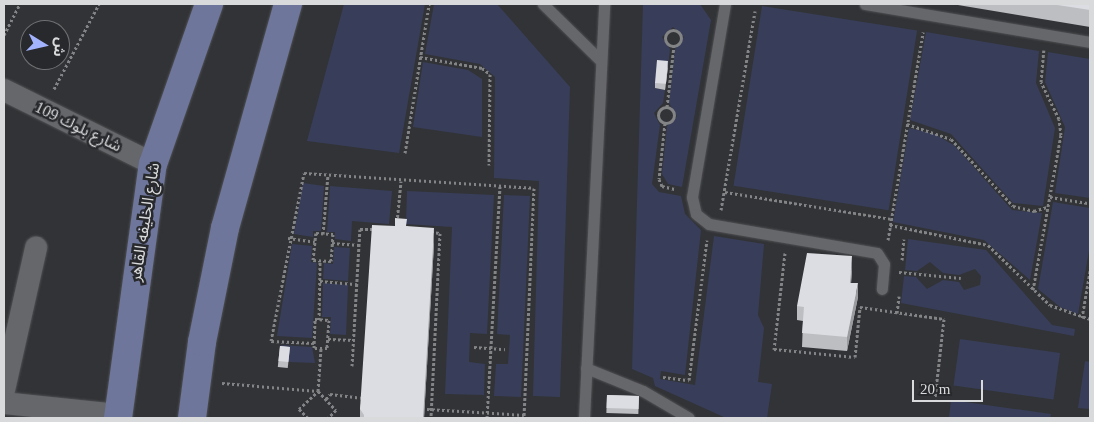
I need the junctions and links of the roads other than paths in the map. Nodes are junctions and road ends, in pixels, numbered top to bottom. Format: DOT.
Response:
graph roads {
  1 [pos="209,4"];
  2 [pos="288,4"];
  3 [pos="543,4"];
  4 [pos="604,4"];
  5 [pos="725,4"];
  6 [pos="865,4"];
  7 [pos="1090,42"];
  8 [pos="599,59"];
  9 [pos="4,90"];
  10 [pos="153,164"];
  11 [pos="36,248"];
  12 [pos="882,289"];
  13 [pos="586,368"];
  14 [pos="4,390"];
  15 [pos="4,403"];
  16 [pos="118,417"];
  17 [pos="192,418"];
  18 [pos="584,418"];
  19 [pos="689,418"];
  1 -- 10 [label="main road, شارع الخليفه القاهر"];
  2 -- 17 [label="main road"];
  3 -- 8 [label="lane"];
  4 -- 8 [label="lane"];
  5 -- 12 [label="lane"];
  6 -- 7 [label="lane"];
  8 -- 13 [label="lane"];
  9 -- 10 [label="street, شارع بلوك 109"];
  10 -- 16 [label="main road, شارع الخليفه القاهر"];
  11 -- 14 [label="street"];
  13 -- 18 [label="lane"];
  13 -- 19 [label="lane"];
  15 -- 16 [label="street"];
}
